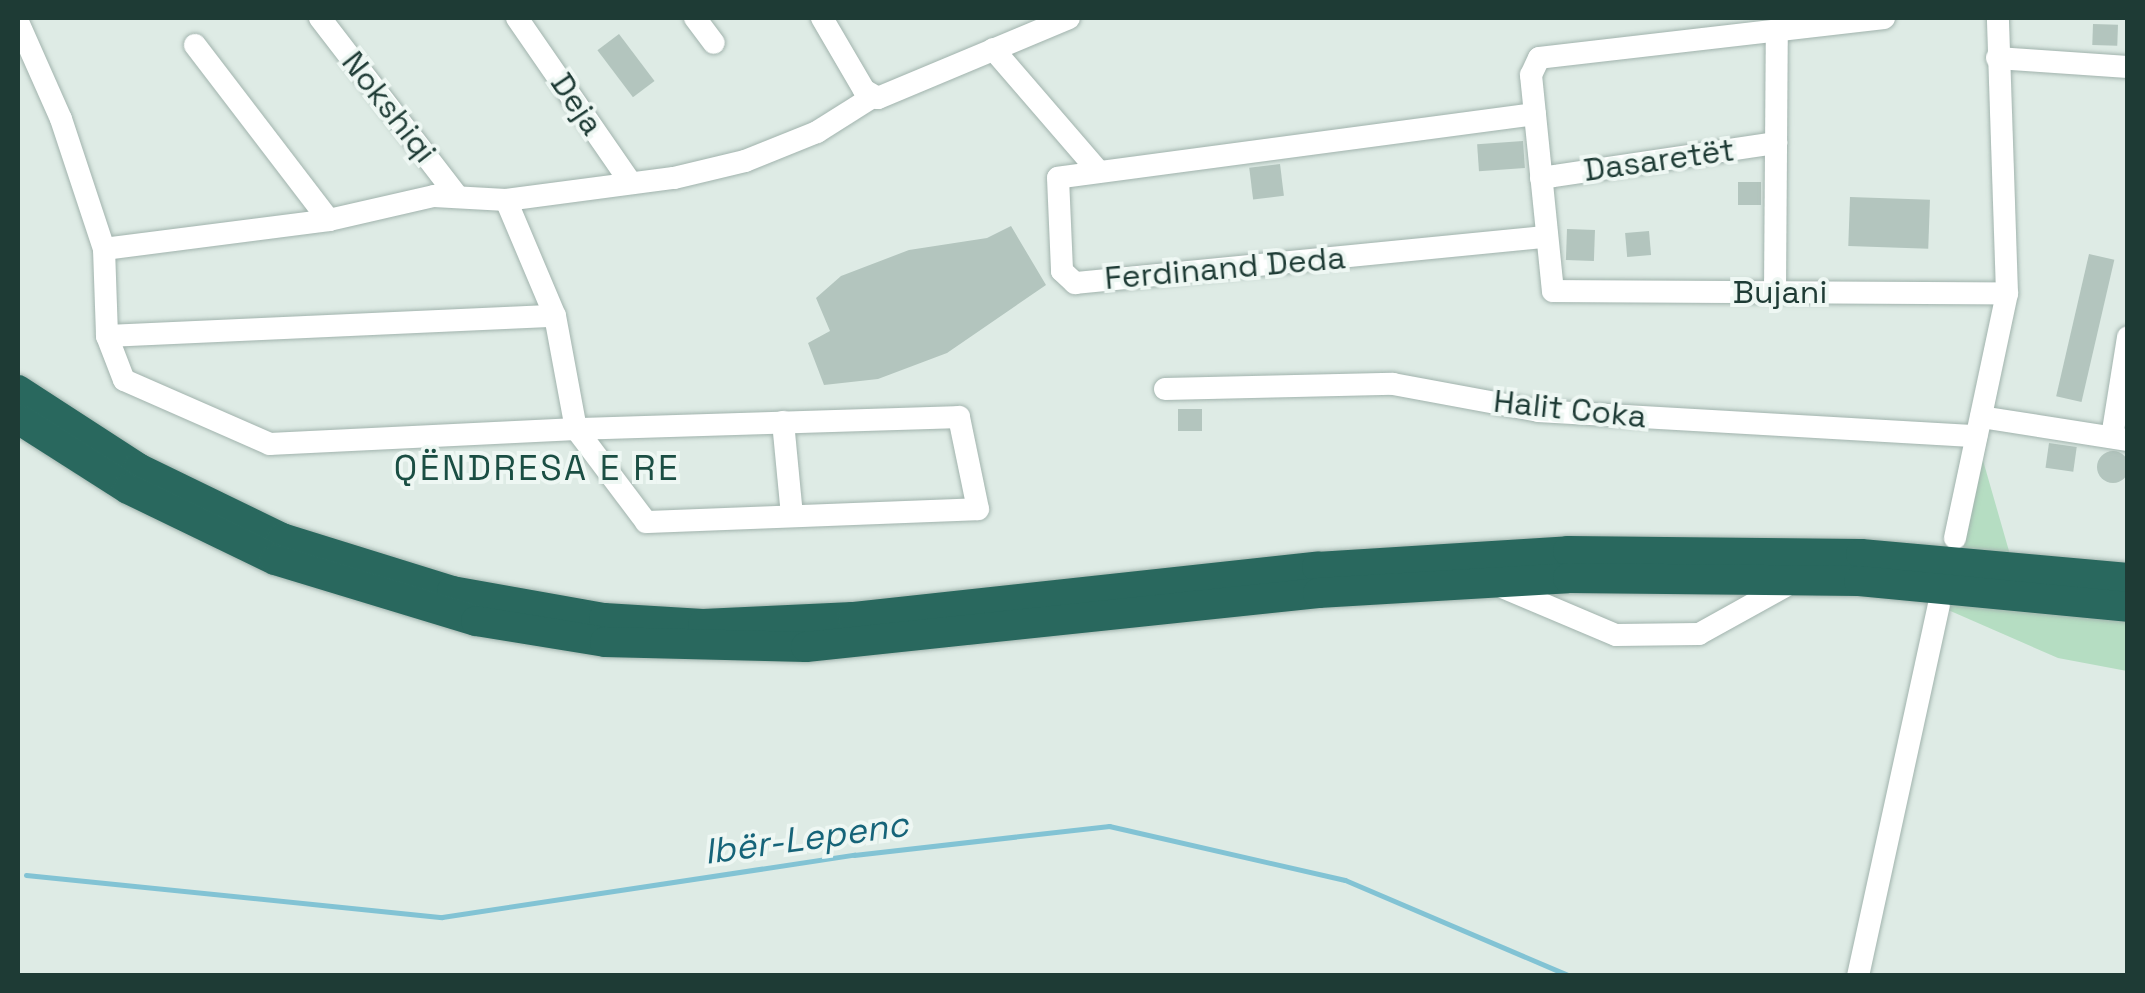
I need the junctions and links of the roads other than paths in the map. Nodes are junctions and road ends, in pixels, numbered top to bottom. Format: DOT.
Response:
graph roads {
  1 [pos="320,18"];
  2 [pos="695,18"];
  3 [pos="822,18"];
  4 [pos="1068,18"];
  5 [pos="1884,18"];
  6 [pos="1998,18"];
  7 [pos="1857,19"];
  8 [pos="525,20"];
  9 [pos="18,22"];
  10 [pos="1723,27"];
  11 [pos="1777,32"];
  12 [pos="714,43"];
  13 [pos="195,46"];
  14 [pos="992,49"];
  15 [pos="1997,58"];
  16 [pos="2128,67"];
  17 [pos="871,98"];
  18 [pos="1535,114"];
  19 [pos="1776,143"];
  20 [pos="1099,172"];
  21 [pos="1542,178"];
  22 [pos="630,182"];
  23 [pos="458,196"];
  24 [pos="506,200"];
  25 [pos="328,220"];
  26 [pos="1547,237"];
  27 [pos="104,249"];
  28 [pos="1775,292"];
  29 [pos="2007,293"];
  30 [pos="555,316"];
  31 [pos="107,336"];
  32 [pos="2128,337"];
  33 [pos="1166,389"];
  34 [pos="18,390"];
  35 [pos="18,418"];
  36 [pos="783,422"];
  37 [pos="1979,427"];
  38 [pos="576,429"];
  39 [pos="2120,439"];
  40 [pos="792,516"];
  41 [pos="1955,538"];
  42 [pos="2128,578"];
  43 [pos="1799,579"];
  44 [pos="1487,581"];
  45 [pos="1940,606"];
  46 [pos="2128,606"];
  47 [pos="1858,976"];
  1 -- 23 [label="street, Nokshiqi"];
  2 -- 12 [label="street"];
  3 -- 17 [label="street"];
  4 -- 14 [label="street"];
  5 -- 7 [label="street"];
  6 -- 15 [label="street"];
  7 -- 11 [label="street"];
  8 -- 22 [label="street, Deja"];
  9 -- 27 [label="street"];
  10 -- 11 [label="street"];
  10 -- 18 [label="street"];
  11 -- 19 [label="street"];
  13 -- 25 [label="street"];
  14 -- 17 [label="street"];
  14 -- 20 [label="street"];
  15 -- 16 [label="street"];
  15 -- 29 [label="street"];
  17 -- 22 [label="street"];
  18 -- 20 [label="street, Ferdinand Deda"];
  18 -- 21 [label="street"];
  19 -- 21 [label="street, Dasaretët"];
  19 -- 28 [label="street"];
  20 -- 26 [label="street, Ferdinand Deda"];
  21 -- 26 [label="street"];
  22 -- 24 [label="street"];
  23 -- 24 [label="street"];
  23 -- 25 [label="street"];
  24 -- 30 [label="street"];
  25 -- 27 [label="street"];
  26 -- 28 [label="street, Bujani"];
  27 -- 31 [label="street"];
  28 -- 29 [label="street, Bujani"];
  29 -- 37 [label="street"];
  30 -- 31 [label="street"];
  30 -- 38 [label="street"];
  31 -- 38 [label="street"];
  32 -- 39 [label="street"];
  33 -- 37 [label="street, Halit Coka"];
  34 -- 42 [label="highway"];
  35 -- 44 [label="highway"];
  36 -- 38 [label="street"];
  36 -- 40 [label="street"];
  36 -- 40 [label="street"];
  37 -- 39 [label="street, Halit Coka"];
  37 -- 41 [label="street"];
  38 -- 40 [label="street"];
  43 -- 44 [label="highway"];
  43 -- 44 [label="street"];
  43 -- 46 [label="highway"];
  45 -- 47 [label="street"];
}
